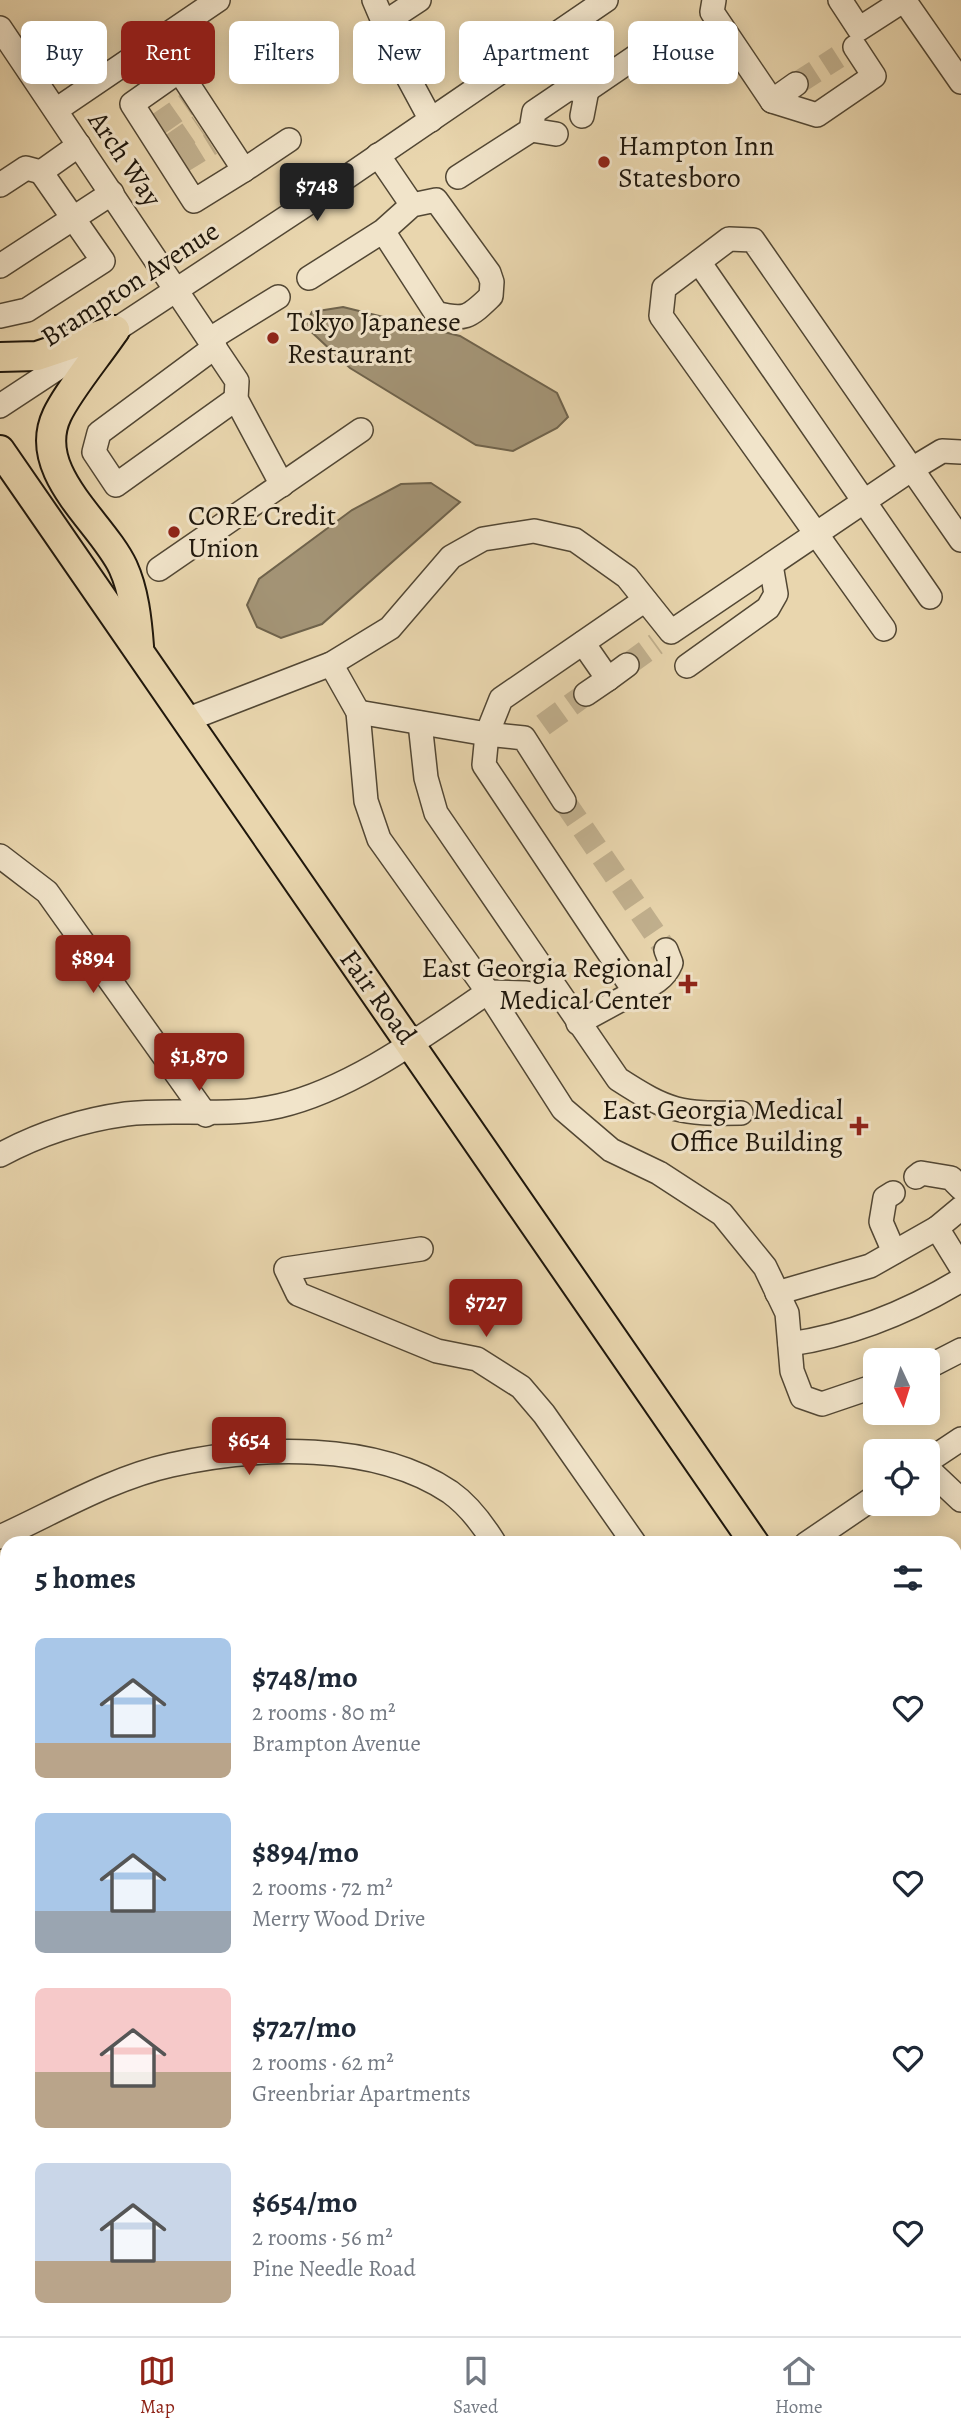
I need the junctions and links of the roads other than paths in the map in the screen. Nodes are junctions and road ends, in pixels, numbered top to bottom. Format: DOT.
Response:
graph roads {
  1 [pos="218,0"];
  2 [pos="374,0"];
  3 [pos="419,0"];
  4 [pos="607,0"];
  5 [pos="713,0"];
  6 [pos="840,0"];
  7 [pos="904,0"];
  8 [pos="187,21"];
  9 [pos="383,21"];
  10 [pos="387,21"];
  11 [pos="0,28"];
  12 [pos="851,44"];
  13 [pos="628,62"];
  14 [pos="121,66"];
  15 [pos="961,82"];
  16 [pos="160,84"];
  17 [pos="185,84"];
  18 [pos="412,84"];
  19 [pos="796,84"];
  20 [pos="587,90"];
  21 [pos="772,101"];
  22 [pos="56,110"];
  23 [pos="582,116"];
  24 [pos="431,120"];
  25 [pos="531,130"];
  26 [pos="556,134"];
  27 [pos="289,140"];
  28 [pos="79,145"];
  29 [pos="379,155"];
  30 [pos="244,170"];
  31 [pos="41,172"];
  32 [pos="458,177"];
  33 [pos="0,184"];
  34 [pos="112,193"];
  35 [pos="412,205"];
  36 [pos="73,219"];
  37 [pos="383,231"];
  38 [pos="699,262"];
  39 [pos="0,266"];
  40 [pos="309,278"];
  41 [pos="177,289"];
  42 [pos="278,297"];
  43 [pos="0,316"];
  44 [pos="115,330"];
  45 [pos="212,343"];
  46 [pos="0,357"];
  47 [pos="236,399"];
  48 [pos="0,406"];
  49 [pos="361,430"];
  50 [pos="0,450"];
  51 [pos="961,452"];
  52 [pos="912,469"];
  53 [pos="282,485"];
  54 [pos="865,503"];
  55 [pos="817,535"];
  56 [pos="961,540"];
  57 [pos="771,565"];
  58 [pos="159,569"];
  59 [pos="930,597"];
  60 [pos="645,600"];
  61 [pos="884,629"];
  62 [pos="583,643"];
  63 [pos="139,649"];
  64 [pos="331,664"];
  65 [pos="627,665"];
  66 [pos="687,666"];
  67 [pos="608,679"];
  68 [pos="586,694"];
  69 [pos="358,712"];
  70 [pos="187,720"];
  71 [pos="420,723"];
  72 [pos="487,733"];
  73 [pos="564,801"];
  74 [pos="0,856"];
  75 [pos="666,950"];
  76 [pos="488,992"];
  77 [pos="635,992"];
  78 [pos="561,999"];
  79 [pos="578,1023"];
  80 [pos="412,1043"];
  81 [pos="741,1113"];
  82 [pos="206,1115"];
  83 [pos="0,1154"];
  84 [pos="916,1177"];
  85 [pos="961,1188"];
  86 [pos="892,1193"];
  87 [pos="961,1208"];
  88 [pos="937,1228"];
  89 [pos="421,1249"];
  90 [pos="894,1252"];
  91 [pos="961,1267"];
  92 [pos="961,1280"];
  93 [pos="777,1293"];
  94 [pos="790,1344"];
  95 [pos="961,1350"];
  96 [pos="940,1361"];
  97 [pos="863,1390"];
  98 [pos="961,1438"];
  99 [pos="940,1453"];
  100 [pos="940,1480"];
  101 [pos="961,1500"];
  102 [pos="863,1505"];
  103 [pos="2,1536"];
  104 [pos="490,1536"];
  105 [pos="629,1536"];
  106 [pos="749,1536"];
  107 [pos="818,1536"];
  1 -- 8 [label="street"];
  2 -- 9 [label="street"];
  3 -- 10 [label="street"];
  4 -- 24 [label="street, Brampton Avenue"];
  5 -- 21 [label="street"];
  6 -- 12 [label="street"];
  7 -- 12 [label="street"];
  7 -- 15 [label="street"];
  11 -- 22 [label="street, Arch Way"];
  12 -- 21 [label="street"];
  13 -- 20 [label="street"];
  14 -- 22 [label="street"];
  16 -- 30 [label="street"];
  17 -- 30 [label="street"];
  18 -- 24 [label="street"];
  19 -- 21 [label="street"];
  20 -- 23 [label="street"];
  20 -- 25 [label="street"];
  22 -- 28 [label="street, Arch Way"];
  24 -- 29 [label="street, Brampton Avenue"];
  25 -- 26 [label="street"];
  25 -- 32 [label="street"];
  27 -- 30 [label="street"];
  28 -- 31 [label="street"];
  28 -- 34 [label="street, Arch Way"];
  29 -- 35 [label="street"];
  29 -- 41 [label="street, Brampton Avenue"];
  31 -- 33 [label="street"];
  31 -- 36 [label="street"];
  34 -- 36 [label="street"];
  34 -- 41 [label="street, Arch Way"];
  35 -- 37 [label="street"];
  35 -- 37 [label="street"];
  36 -- 39 [label="street"];
  36 -- 43 [label="street"];
  37 -- 40 [label="street"];
  38 -- 52 [label="street"];
  38 -- 54 [label="street"];
  38 -- 55 [label="street"];
  41 -- 44 [label="street, Brampton Avenue"];
  41 -- 45 [label="street, Arch Way"];
  42 -- 45 [label="street"];
  44 -- 46 [label="main road"];
  44 -- 48 [label="street, Brampton Avenue"];
  44 -- 63 [label="main road"];
  45 -- 47 [label="street, Arch Way"];
  45 -- 47 [label="street"];
  47 -- 53 [label="street, Arch Way"];
  49 -- 53 [label="street"];
  50 -- 63 [label="main road, Fair Road"];
  51 -- 52 [label="street"];
  52 -- 54 [label="street"];
  52 -- 56 [label="street"];
  53 -- 58 [label="street"];
  54 -- 55 [label="street"];
  54 -- 59 [label="street"];
  55 -- 57 [label="street"];
  55 -- 61 [label="street"];
  57 -- 60 [label="street"];
  57 -- 66 [label="street"];
  60 -- 62 [label="street"];
  60 -- 64 [label="street"];
  62 -- 67 [label="street"];
  62 -- 72 [label="street"];
  63 -- 70 [label="main road, Fair Road"];
  64 -- 69 [label="street"];
  64 -- 70 [label="street"];
  65 -- 67 [label="street"];
  67 -- 68 [label="street"];
  69 -- 71 [label="street"];
  69 -- 76 [label="street"];
  70 -- 80 [label="main road, Fair Road"];
  71 -- 72 [label="street"];
  71 -- 78 [label="street"];
  72 -- 73 [label="street"];
  72 -- 77 [label="street"];
  74 -- 82 [label="street"];
  75 -- 77 [label="street"];
  76 -- 78 [label="street"];
  76 -- 80 [label="street"];
  76 -- 93 [label="street"];
  77 -- 79 [label="street"];
  78 -- 79 [label="street"];
  79 -- 81 [label="street"];
  80 -- 82 [label="street"];
  80 -- 106 [label="main road, Fair Road"];
  82 -- 83 [label="street"];
  84 -- 85 [label="street"];
  86 -- 90 [label="street"];
  87 -- 88 [label="street"];
  88 -- 90 [label="street"];
  88 -- 91 [label="street"];
  89 -- 105 [label="street"];
  90 -- 93 [label="street"];
  92 -- 94 [label="street"];
  93 -- 94 [label="street"];
  94 -- 97 [label="street"];
  95 -- 96 [label="street"];
  98 -- 99 [label="street"];
  100 -- 101 [label="street"];
  102 -- 107 [label="street"];
  103 -- 104 [label="street"];
}
